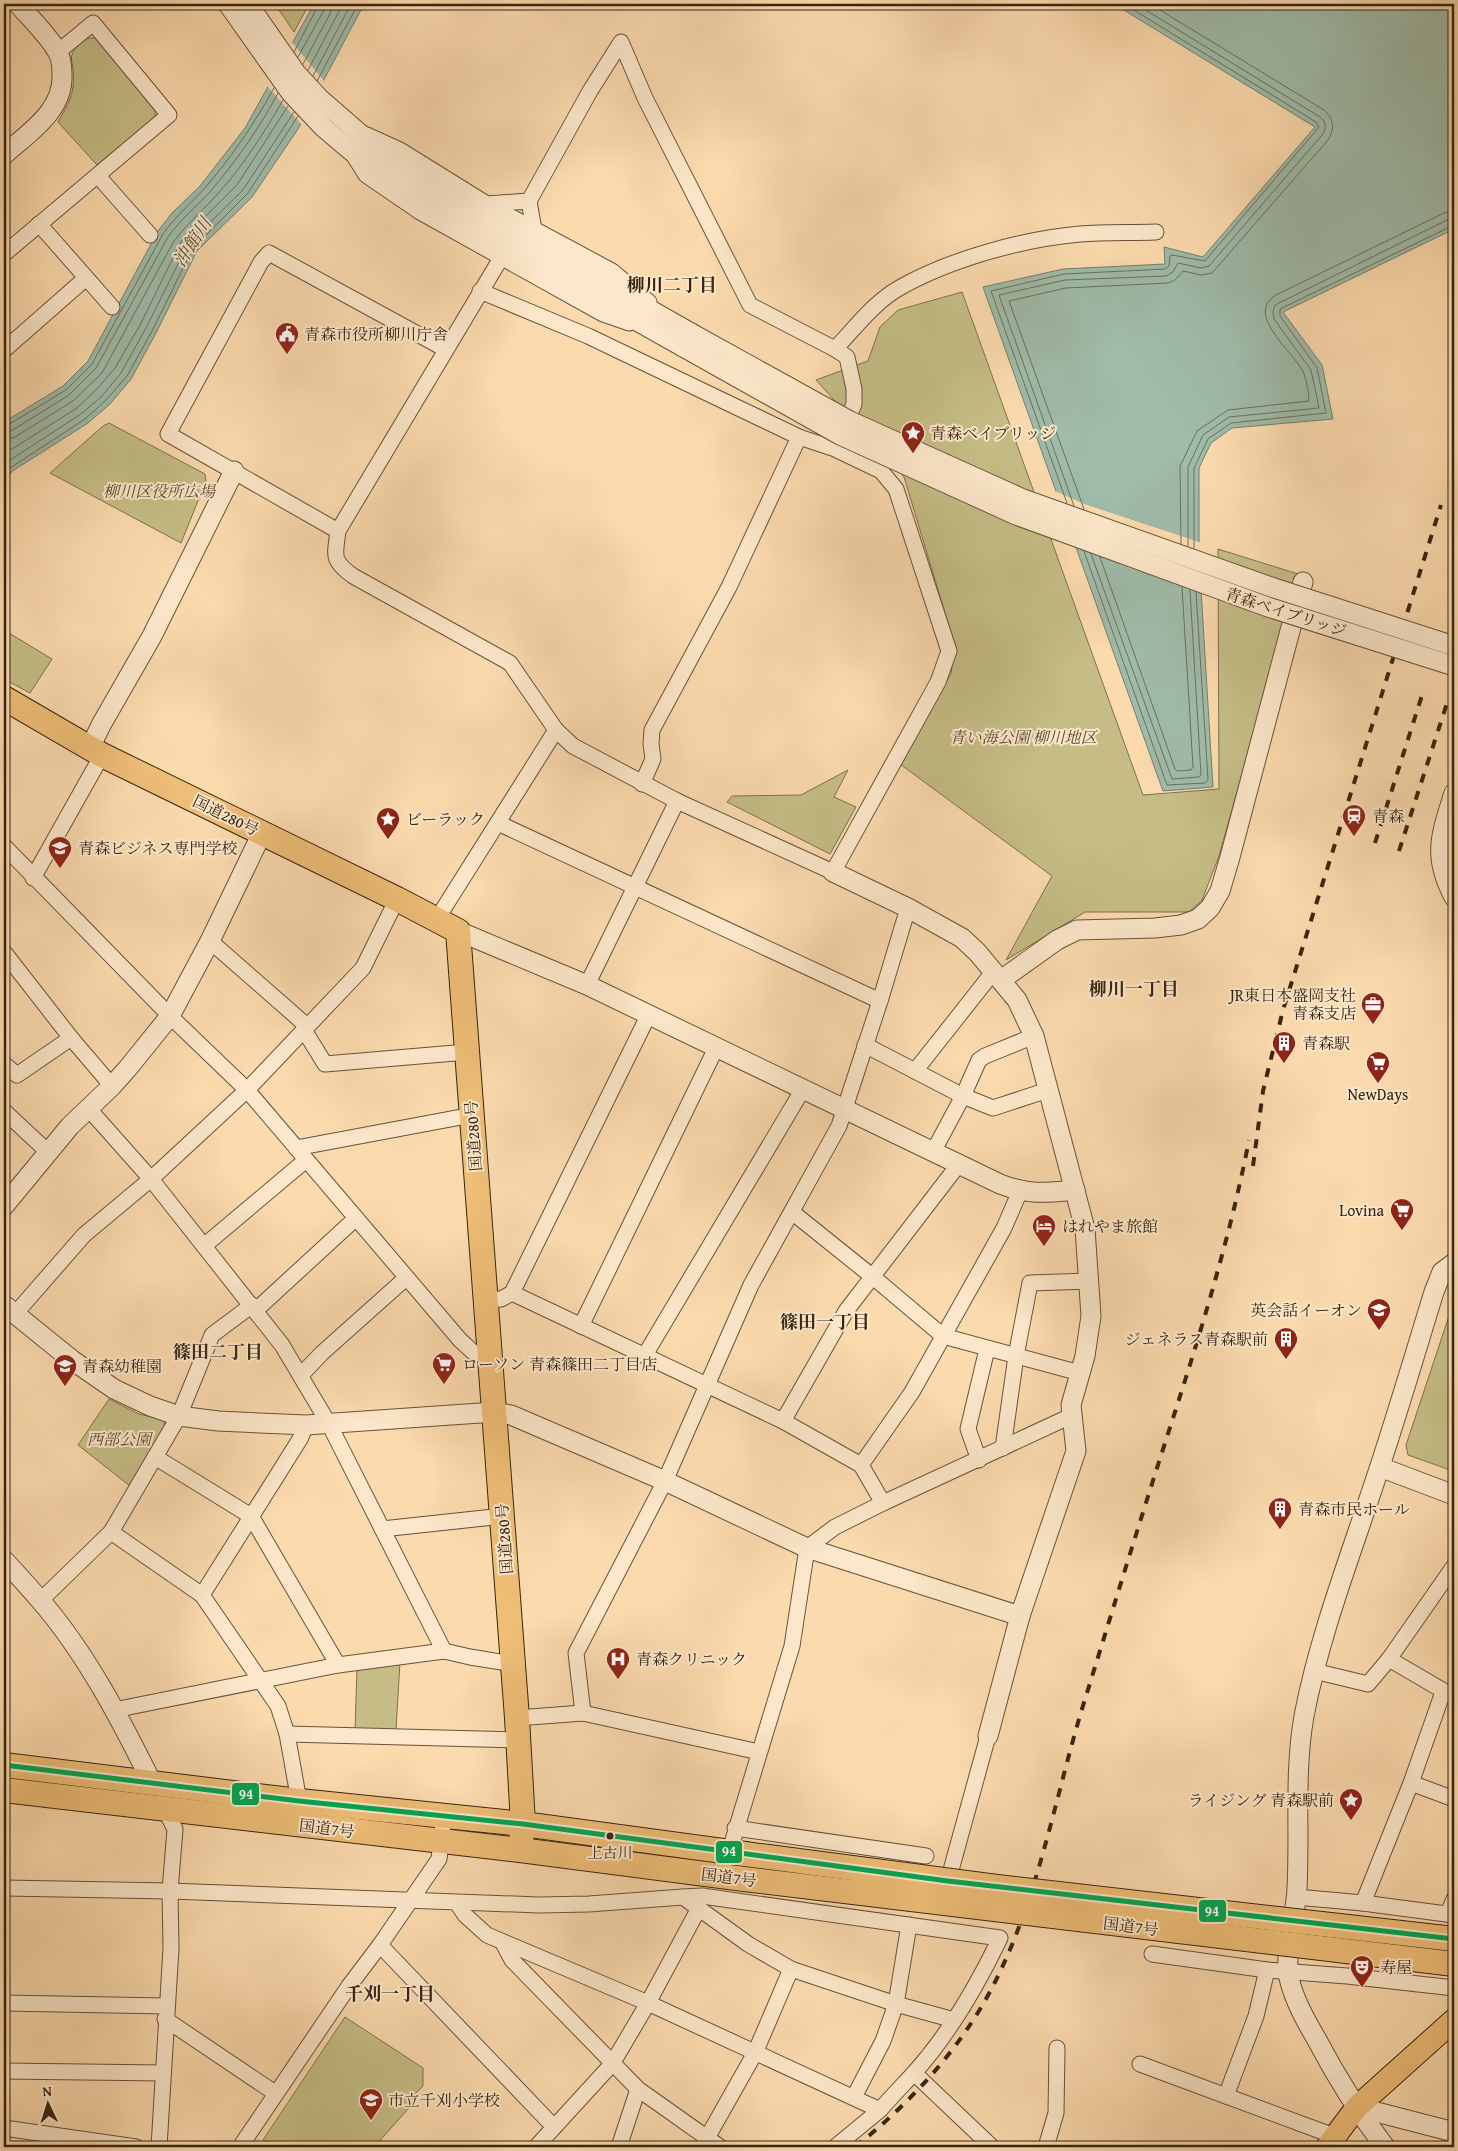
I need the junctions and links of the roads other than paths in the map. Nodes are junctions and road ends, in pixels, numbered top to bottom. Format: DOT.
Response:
graph roads {
  1 [pos="18,4"];
  2 [pos="228,4"];
  3 [pos="248,4"];
  4 [pos="58,52"];
  5 [pos="278,61"];
  6 [pos="315,106"];
  7 [pos="349,127"];
  8 [pos="350,150"];
  9 [pos="4,154"];
  10 [pos="98,176"];
  11 [pos="529,201"];
  12 [pos="487,204"];
  13 [pos="40,224"];
  14 [pos="534,230"];
  15 [pos="1156,232"];
  16 [pos="150,235"];
  17 [pos="4,254"];
  18 [pos="501,258"];
  19 [pos="86,278"];
  20 [pos="480,291"];
  21 [pos="112,307"];
  22 [pos="658,333"];
  23 [pos="685,336"];
  24 [pos="445,349"];
  25 [pos="835,349"];
  26 [pos="4,350"];
  27 [pos="799,438"];
  28 [pos="835,449"];
  29 [pos="234,471"];
  30 [pos="338,531"];
  31 [pos="1303,582"];
  32 [pos="1454,646"];
  33 [pos="1454,666"];
  34 [pos="4,698"];
  35 [pos="556,730"];
  36 [pos="96,751"];
  37 [pos="642,784"];
  38 [pos="1454,793"];
  39 [pos="677,802"];
  40 [pos="498,823"];
  41 [pos="262,833"];
  42 [pos="4,846"];
  43 [pos="833,872"];
  44 [pos="33,878"];
  45 [pos="636,887"];
  46 [pos="1454,897"];
  47 [pos="397,899"];
  48 [pos="908,908"];
  49 [pos="437,919"];
  50 [pos="458,931"];
  51 [pos="210,942"];
  52 [pos="4,952"];
  53 [pos="997,975"];
  54 [pos="586,984"];
  55 [pos="880,1001"];
  56 [pos="649,1014"];
  57 [pos="170,1016"];
  58 [pos="305,1028"];
  59 [pos="1034,1036"];
  60 [pos="71,1038"];
  61 [pos="865,1045"];
  62 [pos="716,1048"];
  63 [pos="467,1052"];
  64 [pos="4,1064"];
  65 [pos="915,1071"];
  66 [pos="112,1086"];
  67 [pos="803,1089"];
  68 [pos="248,1090"];
  69 [pos="1048,1090"];
  70 [pos="963,1096"];
  71 [pos="88,1108"];
  72 [pos="845,1110"];
  73 [pos="4,1113"];
  74 [pos="472,1115"];
  75 [pos="48,1152"];
  76 [pos="934,1152"];
  77 [pos="301,1154"];
  78 [pos="959,1164"];
  79 [pos="151,1179"];
  80 [pos="1075,1190"];
  81 [pos="1020,1192"];
  82 [pos="4,1206"];
  83 [pos="792,1212"];
  84 [pos="355,1219"];
  85 [pos="205,1245"];
  86 [pos="1454,1263"];
  87 [pos="873,1277"];
  88 [pos="406,1278"];
  89 [pos="1090,1281"];
  90 [pos="512,1293"];
  91 [pos="485,1300"];
  92 [pos="254,1307"];
  93 [pos="10,1309"];
  94 [pos="581,1326"];
  95 [pos="943,1336"];
  96 [pos="987,1349"];
  97 [pos="645,1356"];
  98 [pos="1016,1356"];
  99 [pos="490,1358"];
  100 [pos="1080,1373"];
  101 [pos="301,1375"];
  102 [pos="708,1385"];
  103 [pos="495,1412"];
  104 [pos="180,1416"];
  105 [pos="1072,1416"];
  106 [pos="783,1421"];
  107 [pos="329,1424"];
  108 [pos="306,1425"];
  109 [pos="1003,1448"];
  110 [pos="155,1457"];
  111 [pos="979,1460"];
  112 [pos="861,1465"];
  113 [pos="1380,1467"];
  114 [pos="665,1481"];
  115 [pos="1454,1495"];
  116 [pos="883,1503"];
  117 [pos="251,1516"];
  118 [pos="503,1516"];
  119 [pos="382,1529"];
  120 [pos="111,1532"];
  121 [pos="807,1548"];
  122 [pos="4,1560"];
  123 [pos="1454,1566"];
  124 [pos="202,1595"];
  125 [pos="41,1600"];
  126 [pos="1020,1616"];
  127 [pos="444,1651"];
  128 [pos="1388,1659"];
  129 [pos="513,1664"];
  130 [pos="338,1665"];
  131 [pos="1314,1671"];
  132 [pos="259,1680"];
  133 [pos="1449,1694"];
  134 [pos="114,1710"];
  135 [pos="583,1713"];
  136 [pos="518,1729"];
  137 [pos="287,1734"];
  138 [pos="988,1736"];
  139 [pos="759,1752"];
  140 [pos="4,1765"];
  141 [pos="152,1783"];
  142 [pos="1411,1783"];
  143 [pos="4,1790"];
  144 [pos="1454,1798"];
  145 [pos="299,1801"];
  146 [pos="165,1809"];
  147 [pos="444,1816"];
  148 [pos="523,1824"];
  149 [pos="735,1828"];
  150 [pos="442,1841"];
  151 [pos="520,1850"];
  152 [pos="737,1854"];
  153 [pos="926,1856"];
  154 [pos="672,1870"];
  155 [pos="948,1881"];
  156 [pos="4,1888"];
  157 [pos="170,1892"];
  158 [pos="676,1897"];
  159 [pos="1296,1897"];
  160 [pos="1454,1899"];
  161 [pos="411,1900"];
  162 [pos="457,1903"];
  163 [pos="1363,1903"];
  164 [pos="699,1908"];
  165 [pos="1451,1914"];
  166 [pos="909,1925"];
  167 [pos="1454,1939"];
  168 [pos="503,1943"];
  169 [pos="380,1945"];
  170 [pos="1152,1954"];
  171 [pos="1454,1964"];
  172 [pos="791,1969"];
  173 [pos="1266,1970"];
  174 [pos="1288,1970"];
  175 [pos="1454,1988"];
  176 [pos="4,2003"];
  177 [pos="648,2003"];
  178 [pos="896,2004"];
  179 [pos="166,2012"];
  180 [pos="954,2020"];
  181 [pos="1454,2020"];
  182 [pos="1056,2048"];
  183 [pos="756,2053"];
  184 [pos="612,2064"];
  185 [pos="1140,2064"];
  186 [pos="4,2070"];
  187 [pos="162,2072"];
  188 [pos="914,2073"];
  189 [pos="638,2089"];
  190 [pos="275,2093"];
  191 [pos="1226,2096"];
  192 [pos="854,2097"];
  193 [pos="1357,2107"];
  194 [pos="880,2110"];
  195 [pos="554,2127"];
  196 [pos="4,2128"];
  197 [pos="1454,2132"];
  198 [pos="707,2138"];
  199 [pos="1331,2142"];
  200 [pos="136,2147"];
  201 [pos="159,2147"];
  202 [pos="240,2147"];
  203 [pos="536,2147"];
  204 [pos="619,2147"];
  205 [pos="720,2147"];
  206 [pos="835,2147"];
  207 [pos="992,2147"];
  208 [pos="1046,2147"];
  209 [pos="1385,2147"];
  1 -- 4 [label="street"];
  2 -- 5 [label="street"];
  3 -- 5 [label="street"];
  4 -- 9 [label="street"];
  4 -- 10 [label="street"];
  5 -- 6 [label="street"];
  6 -- 7 [label="street"];
  6 -- 8 [label="street"];
  7 -- 12 [label="street"];
  7 -- 23 [label="street"];
  8 -- 18 [label="street"];
  8 -- 22 [label="street"];
  10 -- 13 [label="street"];
  10 -- 16 [label="street"];
  11 -- 12 [label="street"];
  11 -- 14 [label="street"];
  11 -- 25 [label="street"];
  12 -- 14 [label="street"];
  13 -- 17 [label="street"];
  13 -- 19 [label="street"];
  14 -- 23 [label="street"];
  15 -- 25 [label="street"];
  18 -- 20 [label="street"];
  18 -- 22 [label="street"];
  19 -- 21 [label="street"];
  19 -- 26 [label="street"];
  20 -- 24 [label="street"];
  20 -- 27 [label="street"];
  22 -- 23 [label="street"];
  23 -- 32 [label="street, 青森ベイブリッジ, bridge"];
  23 -- 33 [label="street, 青森ベイブリッジ, bridge"];
  24 -- 29 [label="street"];
  24 -- 30 [label="street"];
  25 -- 28 [label="street"];
  27 -- 28 [label="street"];
  27 -- 37 [label="street"];
  28 -- 43 [label="street"];
  29 -- 30 [label="street"];
  29 -- 36 [label="street"];
  30 -- 35 [label="street"];
  31 -- 53 [label="street"];
  34 -- 36 [label="highway, 国道280号"];
  35 -- 37 [label="street"];
  35 -- 40 [label="street"];
  36 -- 41 [label="highway, 国道280号"];
  36 -- 44 [label="street"];
  37 -- 39 [label="street"];
  38 -- 46 [label="street"];
  39 -- 43 [label="street"];
  39 -- 45 [label="street"];
  40 -- 45 [label="street"];
  40 -- 49 [label="street"];
  41 -- 47 [label="highway, 国道280号"];
  41 -- 51 [label="street"];
  42 -- 44 [label="street"];
  43 -- 48 [label="street"];
  44 -- 57 [label="street"];
  45 -- 54 [label="street"];
  45 -- 55 [label="street"];
  47 -- 49 [label="highway, 国道280号"];
  47 -- 58 [label="street"];
  48 -- 53 [label="street"];
  48 -- 55 [label="street"];
  49 -- 50 [label="highway, 国道280号"];
  50 -- 54 [label="street"];
  50 -- 63 [label="highway, 国道280号"];
  51 -- 57 [label="street"];
  51 -- 58 [label="street"];
  52 -- 60 [label="street"];
  53 -- 59 [label="street"];
  53 -- 65 [label="street"];
  54 -- 56 [label="street"];
  55 -- 61 [label="street"];
  56 -- 62 [label="street"];
  56 -- 90 [label="street"];
  57 -- 66 [label="street"];
  57 -- 68 [label="street"];
  58 -- 63 [label="street"];
  58 -- 68 [label="street"];
  59 -- 69 [label="street"];
  59 -- 70 [label="street"];
  60 -- 64 [label="street"];
  60 -- 66 [label="street"];
  61 -- 65 [label="street"];
  61 -- 72 [label="street"];
  62 -- 67 [label="street"];
  62 -- 94 [label="street"];
  63 -- 74 [label="highway, 国道280号"];
  65 -- 70 [label="street"];
  66 -- 71 [label="street"];
  67 -- 72 [label="street"];
  67 -- 97 [label="street"];
  68 -- 77 [label="street"];
  68 -- 79 [label="street"];
  69 -- 70 [label="street"];
  69 -- 80 [label="street"];
  70 -- 76 [label="street"];
  71 -- 75 [label="street"];
  71 -- 79 [label="street"];
  72 -- 76 [label="street"];
  72 -- 83 [label="street"];
  73 -- 75 [label="street"];
  74 -- 77 [label="street"];
  74 -- 91 [label="highway, 国道280号"];
  75 -- 82 [label="street"];
  76 -- 78 [label="street"];
  77 -- 84 [label="street"];
  77 -- 85 [label="street"];
  78 -- 81 [label="street"];
  78 -- 87 [label="street"];
  79 -- 85 [label="street"];
  79 -- 93 [label="street"];
  80 -- 81 [label="street"];
  80 -- 89 [label="street"];
  81 -- 95 [label="street"];
  83 -- 87 [label="street"];
  83 -- 102 [label="street"];
  84 -- 88 [label="street"];
  84 -- 92 [label="street"];
  85 -- 92 [label="street"];
  86 -- 113 [label="street"];
  87 -- 95 [label="street"];
  87 -- 106 [label="street"];
  88 -- 99 [label="street"];
  88 -- 101 [label="street"];
  89 -- 98 [label="street"];
  89 -- 100 [label="street"];
  90 -- 91 [label="street"];
  90 -- 94 [label="street"];
  91 -- 99 [label="highway, 国道280号"];
  92 -- 101 [label="street"];
  92 -- 104 [label="street"];
  93 -- 104 [label="street"];
  94 -- 97 [label="street"];
  95 -- 96 [label="street"];
  95 -- 112 [label="street"];
  96 -- 98 [label="street"];
  96 -- 111 [label="street"];
  97 -- 102 [label="street"];
  98 -- 100 [label="street"];
  98 -- 109 [label="street"];
  99 -- 103 [label="highway, 国道280号"];
  100 -- 105 [label="street"];
  101 -- 107 [label="street"];
  102 -- 106 [label="street"];
  102 -- 114 [label="street"];
  103 -- 107 [label="street"];
  103 -- 114 [label="street"];
  103 -- 118 [label="highway, 国道280号"];
  104 -- 108 [label="street"];
  104 -- 110 [label="street"];
  105 -- 109 [label="street"];
  105 -- 126 [label="street"];
  106 -- 112 [label="street"];
  107 -- 108 [label="street"];
  107 -- 119 [label="street"];
  108 -- 117 [label="street"];
  109 -- 111 [label="street"];
  110 -- 117 [label="street"];
  110 -- 120 [label="street"];
  111 -- 116 [label="street"];
  112 -- 116 [label="street"];
  113 -- 115 [label="street"];
  113 -- 131 [label="street"];
  114 -- 121 [label="street"];
  114 -- 135 [label="street"];
  116 -- 121 [label="street"];
  117 -- 124 [label="street"];
  117 -- 130 [label="street"];
  118 -- 119 [label="street"];
  118 -- 129 [label="highway, 国道280号"];
  119 -- 127 [label="street"];
  120 -- 124 [label="street"];
  120 -- 125 [label="street"];
  121 -- 126 [label="street"];
  121 -- 139 [label="street"];
  122 -- 125 [label="street"];
  123 -- 128 [label="street"];
  124 -- 132 [label="street"];
  125 -- 134 [label="street"];
  126 -- 138 [label="street"];
  127 -- 129 [label="street"];
  127 -- 130 [label="street"];
  128 -- 131 [label="street"];
  128 -- 133 [label="street"];
  129 -- 136 [label="highway, 国道280号"];
  130 -- 132 [label="street"];
  131 -- 159 [label="street"];
  132 -- 134 [label="street"];
  132 -- 137 [label="street"];
  133 -- 142 [label="street"];
  134 -- 141 [label="street"];
  135 -- 136 [label="street"];
  135 -- 139 [label="street"];
  136 -- 137 [label="street"];
  136 -- 148 [label="highway, 国道280号"];
  137 -- 145 [label="street"];
  138 -- 155 [label="street"];
  139 -- 149 [label="street"];
  140 -- 141 [label="highway, 国道7号"];
  141 -- 145 [label="highway, 国道7号"];
  141 -- 146 [label="street"];
  142 -- 144 [label="street"];
  142 -- 163 [label="street"];
  143 -- 146 [label="highway, 国道7号"];
  145 -- 147 [label="highway, 国道7号"];
  146 -- 150 [label="highway, 国道7号"];
  146 -- 157 [label="street"];
  147 -- 148 [label="highway, 国道7号"];
  147 -- 150 [label="street"];
  148 -- 151 [label="highway, 国道280号"];
  148 -- 152 [label="highway, 国道7号"];
  149 -- 152 [label="street"];
  149 -- 153 [label="street"];
  150 -- 151 [label="highway, 国道7号"];
  150 -- 161 [label="street"];
  151 -- 154 [label="highway, 国道7号"];
  152 -- 155 [label="highway, 国道7号, bridge"];
  154 -- 158 [label="street"];
  154 -- 171 [label="highway, 国道7号, bridge"];
  155 -- 167 [label="highway, 国道7号, bridge"];
  156 -- 157 [label="street"];
  157 -- 161 [label="street"];
  157 -- 179 [label="street"];
  158 -- 162 [label="street"];
  158 -- 164 [label="street"];
  158 -- 166 [label="street"];
  159 -- 163 [label="street"];
  159 -- 174 [label="street"];
  160 -- 165 [label="street"];
  161 -- 162 [label="street"];
  161 -- 169 [label="street"];
  162 -- 168 [label="street"];
  163 -- 165 [label="street"];
  164 -- 172 [label="street"];
  164 -- 177 [label="street"];
  166 -- 178 [label="street"];
  166 -- 180 [label="street"];
  168 -- 177 [label="street"];
  168 -- 184 [label="street"];
  169 -- 190 [label="street"];
  169 -- 195 [label="street"];
  170 -- 173 [label="street"];
  172 -- 178 [label="street"];
  172 -- 183 [label="street"];
  173 -- 174 [label="street"];
  173 -- 191 [label="street"];
  174 -- 175 [label="street"];
  174 -- 193 [label="street"];
  176 -- 179 [label="street"];
  177 -- 183 [label="street"];
  177 -- 184 [label="street"];
  178 -- 180 [label="street"];
  178 -- 192 [label="street"];
  179 -- 187 [label="street"];
  179 -- 190 [label="street"];
  180 -- 188 [label="street"];
  181 -- 193 [label="main road"];
  182 -- 208 [label="street"];
  183 -- 192 [label="street"];
  183 -- 198 [label="street"];
  184 -- 189 [label="street"];
  184 -- 195 [label="street"];
  185 -- 191 [label="street"];
  186 -- 187 [label="street"];
  187 -- 201 [label="street"];
  188 -- 194 [label="street"];
  188 -- 207 [label="street"];
  189 -- 198 [label="street"];
  189 -- 204 [label="street"];
  190 -- 202 [label="street"];
  191 -- 199 [label="street"];
  192 -- 194 [label="street"];
  193 -- 197 [label="street"];
  193 -- 199 [label="main road"];
  193 -- 209 [label="street"];
  194 -- 206 [label="street"];
  195 -- 203 [label="street"];
  196 -- 200 [label="street"];
  198 -- 205 [label="street"];
}
